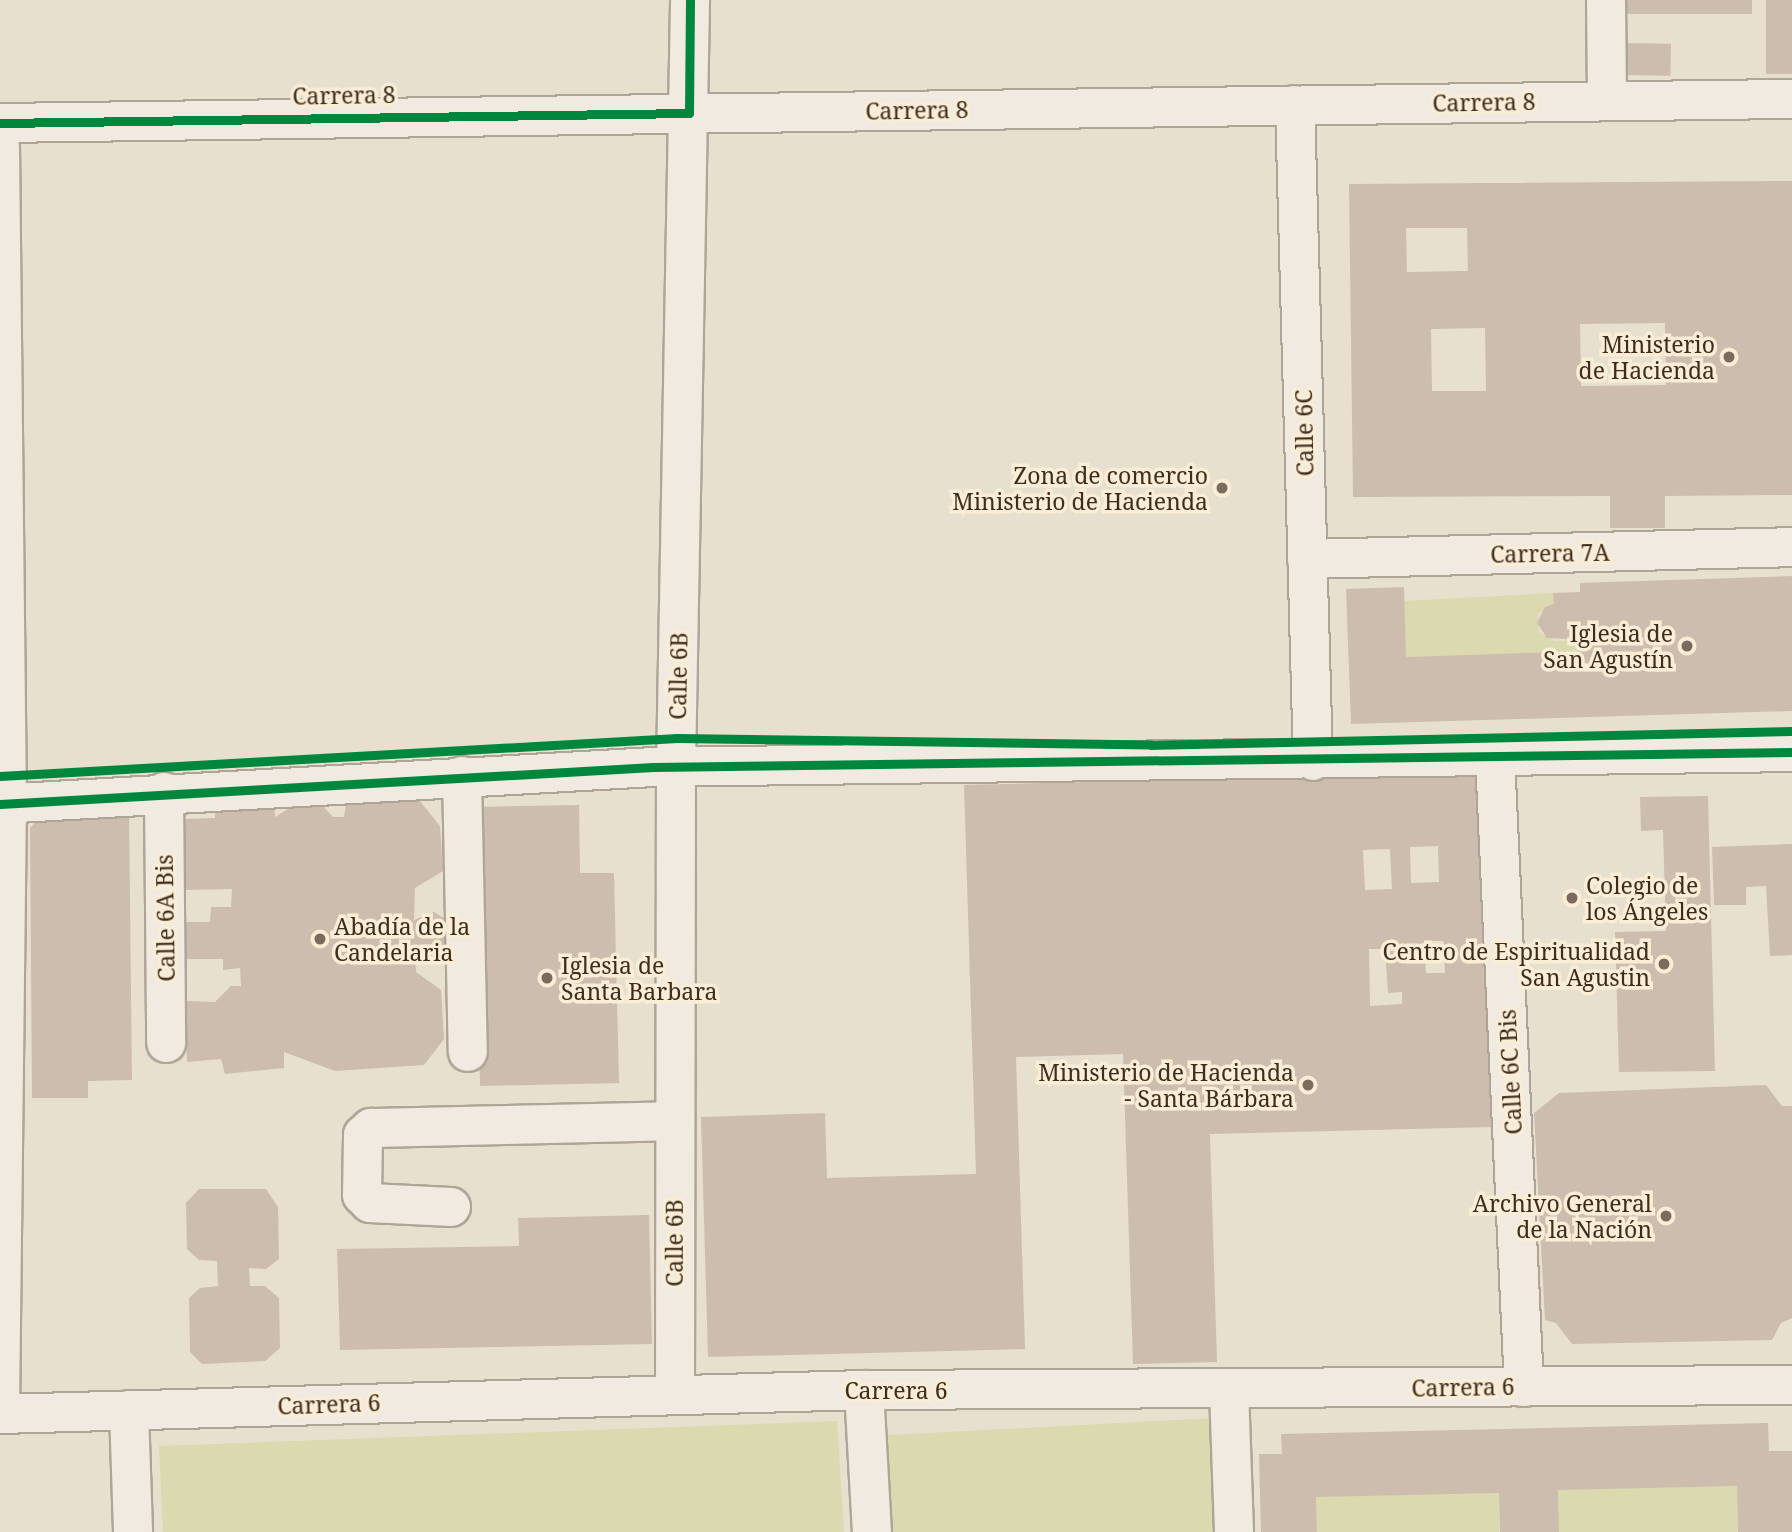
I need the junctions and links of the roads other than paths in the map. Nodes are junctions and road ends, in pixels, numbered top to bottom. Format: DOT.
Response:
graph roads {
  1 [pos="690,0"];
  2 [pos="1606,0"];
  3 [pos="1792,99"];
  4 [pos="1607,101"];
  5 [pos="1295,105"];
  6 [pos="689,113"];
  7 [pos="0,123"];
  8 [pos="0,147"];
  9 [pos="1792,547"];
  10 [pos="1307,559"];
  11 [pos="1792,752"];
  12 [pos="1495,758"];
  13 [pos="1313,761"];
  14 [pos="676,767"];
  15 [pos="462,776"];
  16 [pos="164,792"];
  17 [pos="4,803"];
  18 [pos="166,1044"];
  19 [pos="468,1052"];
  20 [pos="673,1121"];
  21 [pos="450,1207"];
  22 [pos="1792,1385"];
  23 [pos="1524,1387"];
  24 [pos="1228,1389"];
  25 [pos="864,1390"];
  26 [pos="675,1395"];
  27 [pos="129,1410"];
  28 [pos="0,1414"];
  29 [pos="133,1532"];
  30 [pos="873,1532"];
  31 [pos="1234,1532"];
  1 -- 6 [label="street, Calle 6B"];
  2 -- 4 [label="street"];
  3 -- 4 [label="street, Carrera 8"];
  4 -- 5 [label="street, Carrera 8"];
  5 -- 6 [label="street, Carrera 8"];
  5 -- 10 [label="street, Calle 6C"];
  6 -- 7 [label="street, Carrera 8"];
  6 -- 14 [label="street, Calle 6B"];
  8 -- 17 [label="street"];
  9 -- 10 [label="street, Carrera 7A"];
  10 -- 13 [label="street, Calle 6C"];
  11 -- 12 [label="street"];
  12 -- 13 [label="street"];
  12 -- 23 [label="street, Calle 6C Bis"];
  13 -- 14 [label="street"];
  14 -- 15 [label="street"];
  14 -- 20 [label="street, Calle 6B"];
  15 -- 16 [label="street"];
  15 -- 19 [label="street"];
  16 -- 17 [label="street"];
  16 -- 18 [label="street, Calle 6A Bis"];
  17 -- 28 [label="street"];
  20 -- 21 [label="street"];
  20 -- 26 [label="street, Calle 6B"];
  22 -- 23 [label="street, Carrera 6"];
  23 -- 24 [label="street, Carrera 6"];
  24 -- 25 [label="street, Carrera 6"];
  24 -- 31 [label="street"];
  25 -- 26 [label="street, Carrera 6"];
  25 -- 30 [label="street"];
  26 -- 27 [label="street, Carrera 6"];
  27 -- 28 [label="street, Carrera 6"];
  27 -- 29 [label="street"];
}
